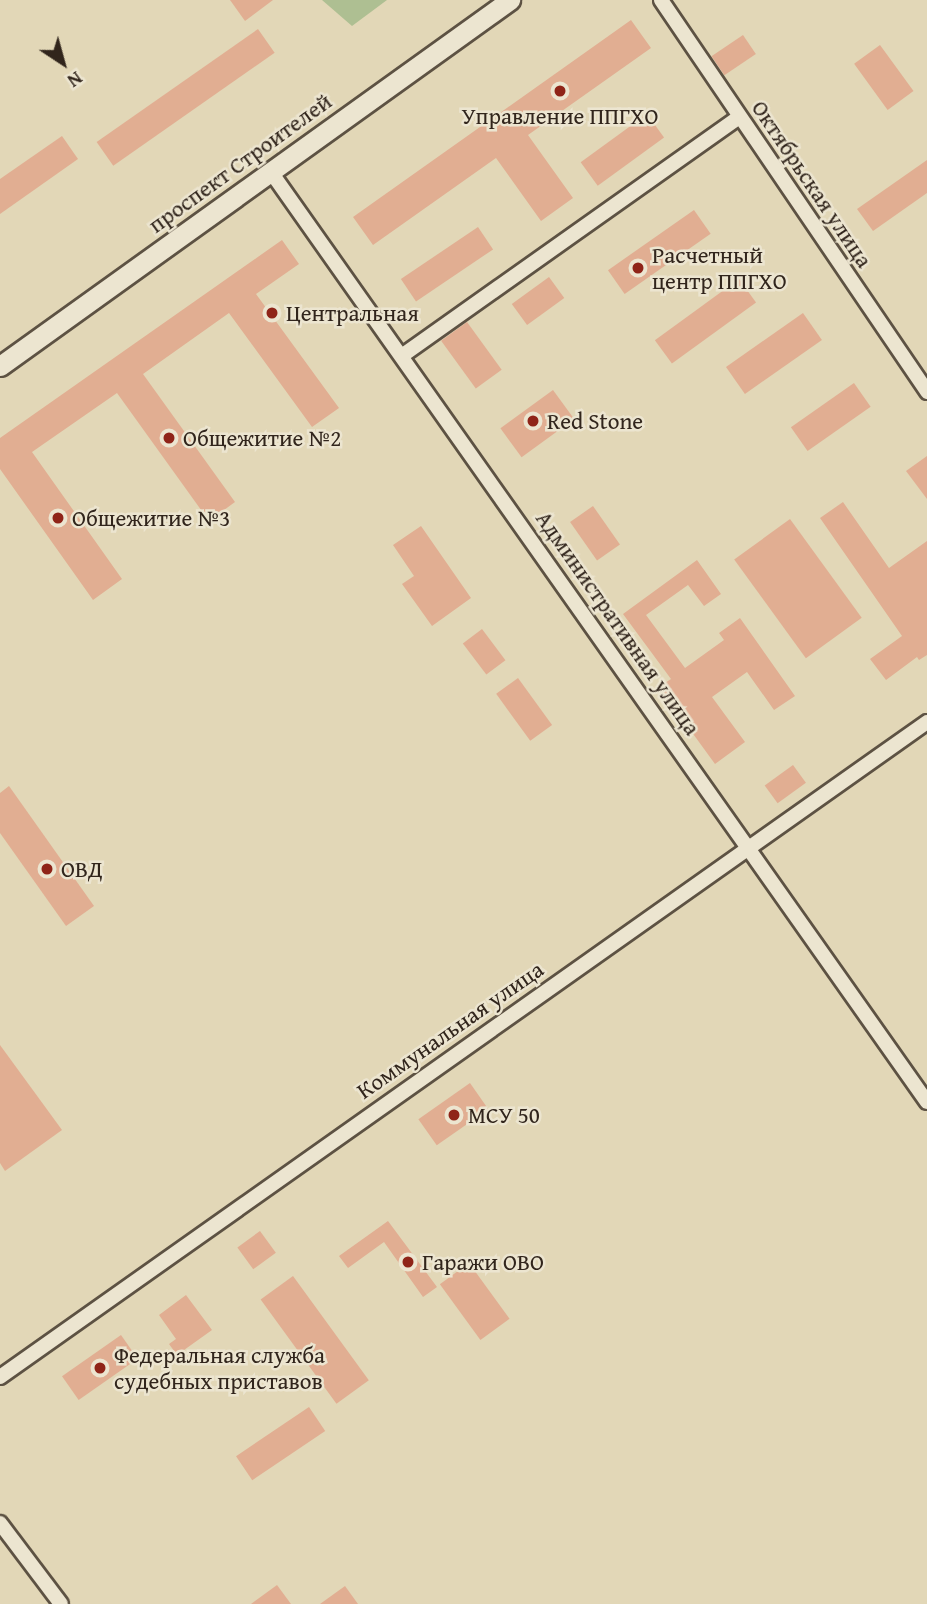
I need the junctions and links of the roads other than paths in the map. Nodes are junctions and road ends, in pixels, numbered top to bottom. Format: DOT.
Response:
graph roads {
  1 [pos="510,0"];
  2 [pos="661,0"];
  3 [pos="739,117"];
  4 [pos="271,172"];
  5 [pos="403,355"];
  6 [pos="0,366"];
  7 [pos="927,392"];
  8 [pos="927,722"];
  9 [pos="748,847"];
  10 [pos="927,1102"];
  11 [pos="0,1377"];
  12 [pos="0,1523"];
  13 [pos="61,1604"];
  1 -- 4 [label="street, проспект Строителей"];
  2 -- 3 [label="street, Октябрьская улица"];
  3 -- 5 [label="street"];
  3 -- 7 [label="street, Октябрьская улица"];
  4 -- 5 [label="street, Административная улица"];
  4 -- 6 [label="street, проспект Строителей"];
  5 -- 9 [label="street, Административная улица"];
  8 -- 9 [label="street, Коммунальная улица"];
  9 -- 10 [label="street, Административная улица"];
  9 -- 11 [label="street, Коммунальная улица"];
  12 -- 13 [label="street"];
}
